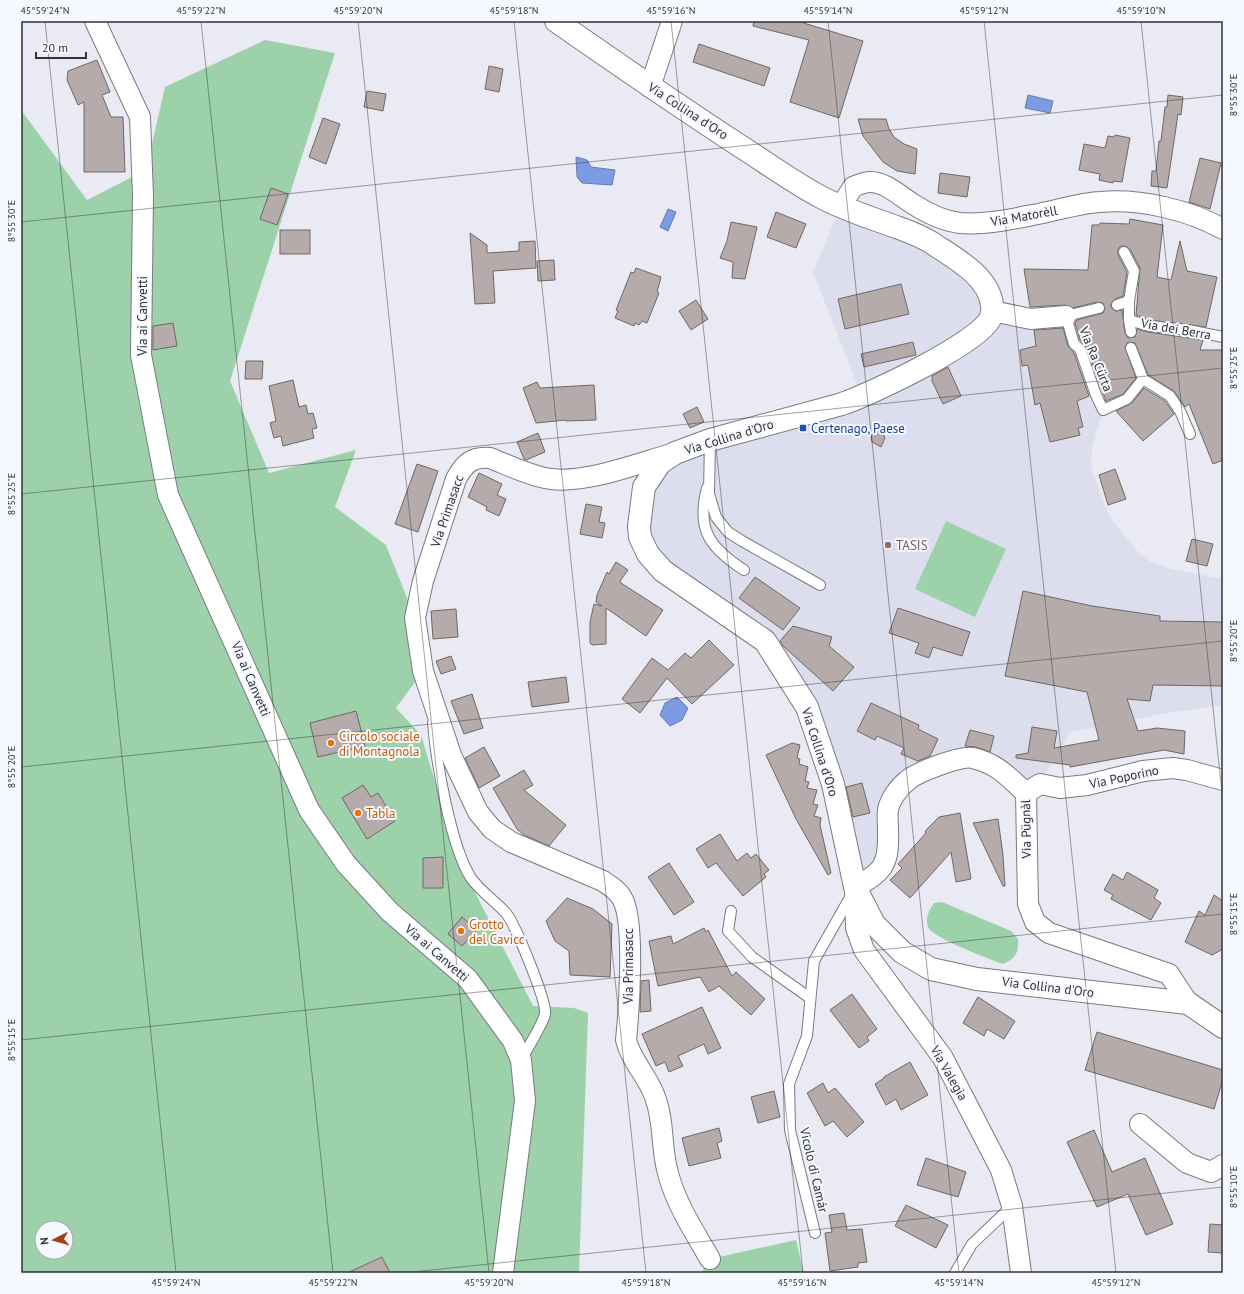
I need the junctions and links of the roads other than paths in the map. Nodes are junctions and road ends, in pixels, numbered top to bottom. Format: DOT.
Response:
graph roads {
  1 [pos="95,21"];
  2 [pos="556,21"];
  3 [pos="672,21"];
  4 [pos="650,87"];
  5 [pos="841,206"];
  6 [pos="1223,229"];
  7 [pos="1124,252"];
  8 [pos="1129,301"];
  9 [pos="1117,305"];
  10 [pos="1099,308"];
  11 [pos="992,311"];
  12 [pos="1066,316"];
  13 [pos="1129,320"];
  14 [pos="1131,332"];
  15 [pos="1223,337"];
  16 [pos="1131,348"];
  17 [pos="1143,379"];
  18 [pos="1190,434"];
  19 [pos="710,440"];
  20 [pos="675,453"];
  21 [pos="710,478"];
  22 [pos="744,570"];
  23 [pos="820,585"];
  24 [pos="432,701"];
  25 [pos="1223,780"];
  26 [pos="1026,793"];
  27 [pos="856,887"];
  28 [pos="731,911"];
  29 [pos="810,998"];
  30 [pos="1188,1004"];
  31 [pos="1223,1027"];
  32 [pos="521,1060"];
  33 [pos="1140,1124"];
  34 [pos="1223,1165"];
  35 [pos="1012,1206"];
  36 [pos="816,1233"];
  37 [pos="710,1259"];
  38 [pos="503,1273"];
  39 [pos="955,1273"];
  40 [pos="1022,1273"];
  1 -- 32 [label="street, Via ai Canvetti"];
  2 -- 4 [label="street, Via Collina d'Oro"];
  3 -- 4 [label="street"];
  4 -- 5 [label="street, Via Collina d'Oro"];
  5 -- 6 [label="street, Via Matorèll"];
  5 -- 11 [label="street, Via Collina d'Oro"];
  7 -- 8 [label="lane"];
  8 -- 9 [label="lane, Via dei Berra"];
  8 -- 13 [label="lane, Via dei Berra"];
  10 -- 12 [label="lane"];
  11 -- 12 [label="street"];
  11 -- 19 [label="street, Via Collina d'Oro"];
  12 -- 17 [label="lane, Via Ra Cürta"];
  13 -- 14 [label="lane, Via dei Berra"];
  13 -- 15 [label="lane, Via dei Berra"];
  16 -- 17 [label="lane, Via dei Berra"];
  17 -- 18 [label="lane"];
  19 -- 20 [label="street, Via Collina d'Oro"];
  19 -- 21 [label="lane"];
  20 -- 24 [label="street, Via Primasacc"];
  20 -- 27 [label="street, Via Collina d'Oro"];
  21 -- 22 [label="lane"];
  21 -- 23 [label="lane"];
  24 -- 32 [label="lane, Via Primasacc"];
  24 -- 37 [label="street, Via Primasacc"];
  25 -- 26 [label="street, Via Poporino"];
  26 -- 27 [label="street, Via Pügnàl"];
  26 -- 30 [label="street, Via Pügnàl"];
  27 -- 29 [label="lane, Vicolo di Camár"];
  27 -- 30 [label="street, Via Collina d'Oro"];
  27 -- 35 [label="street, Via Valegia"];
  28 -- 29 [label="lane"];
  29 -- 36 [label="lane, Vicolo di Camár"];
  30 -- 31 [label="street, Via Collina d'Oro"];
  32 -- 38 [label="street, Via ai Canvetti"];
  33 -- 34 [label="street"];
  35 -- 39 [label="lane"];
  35 -- 40 [label="street, Via Valegia"];
}
